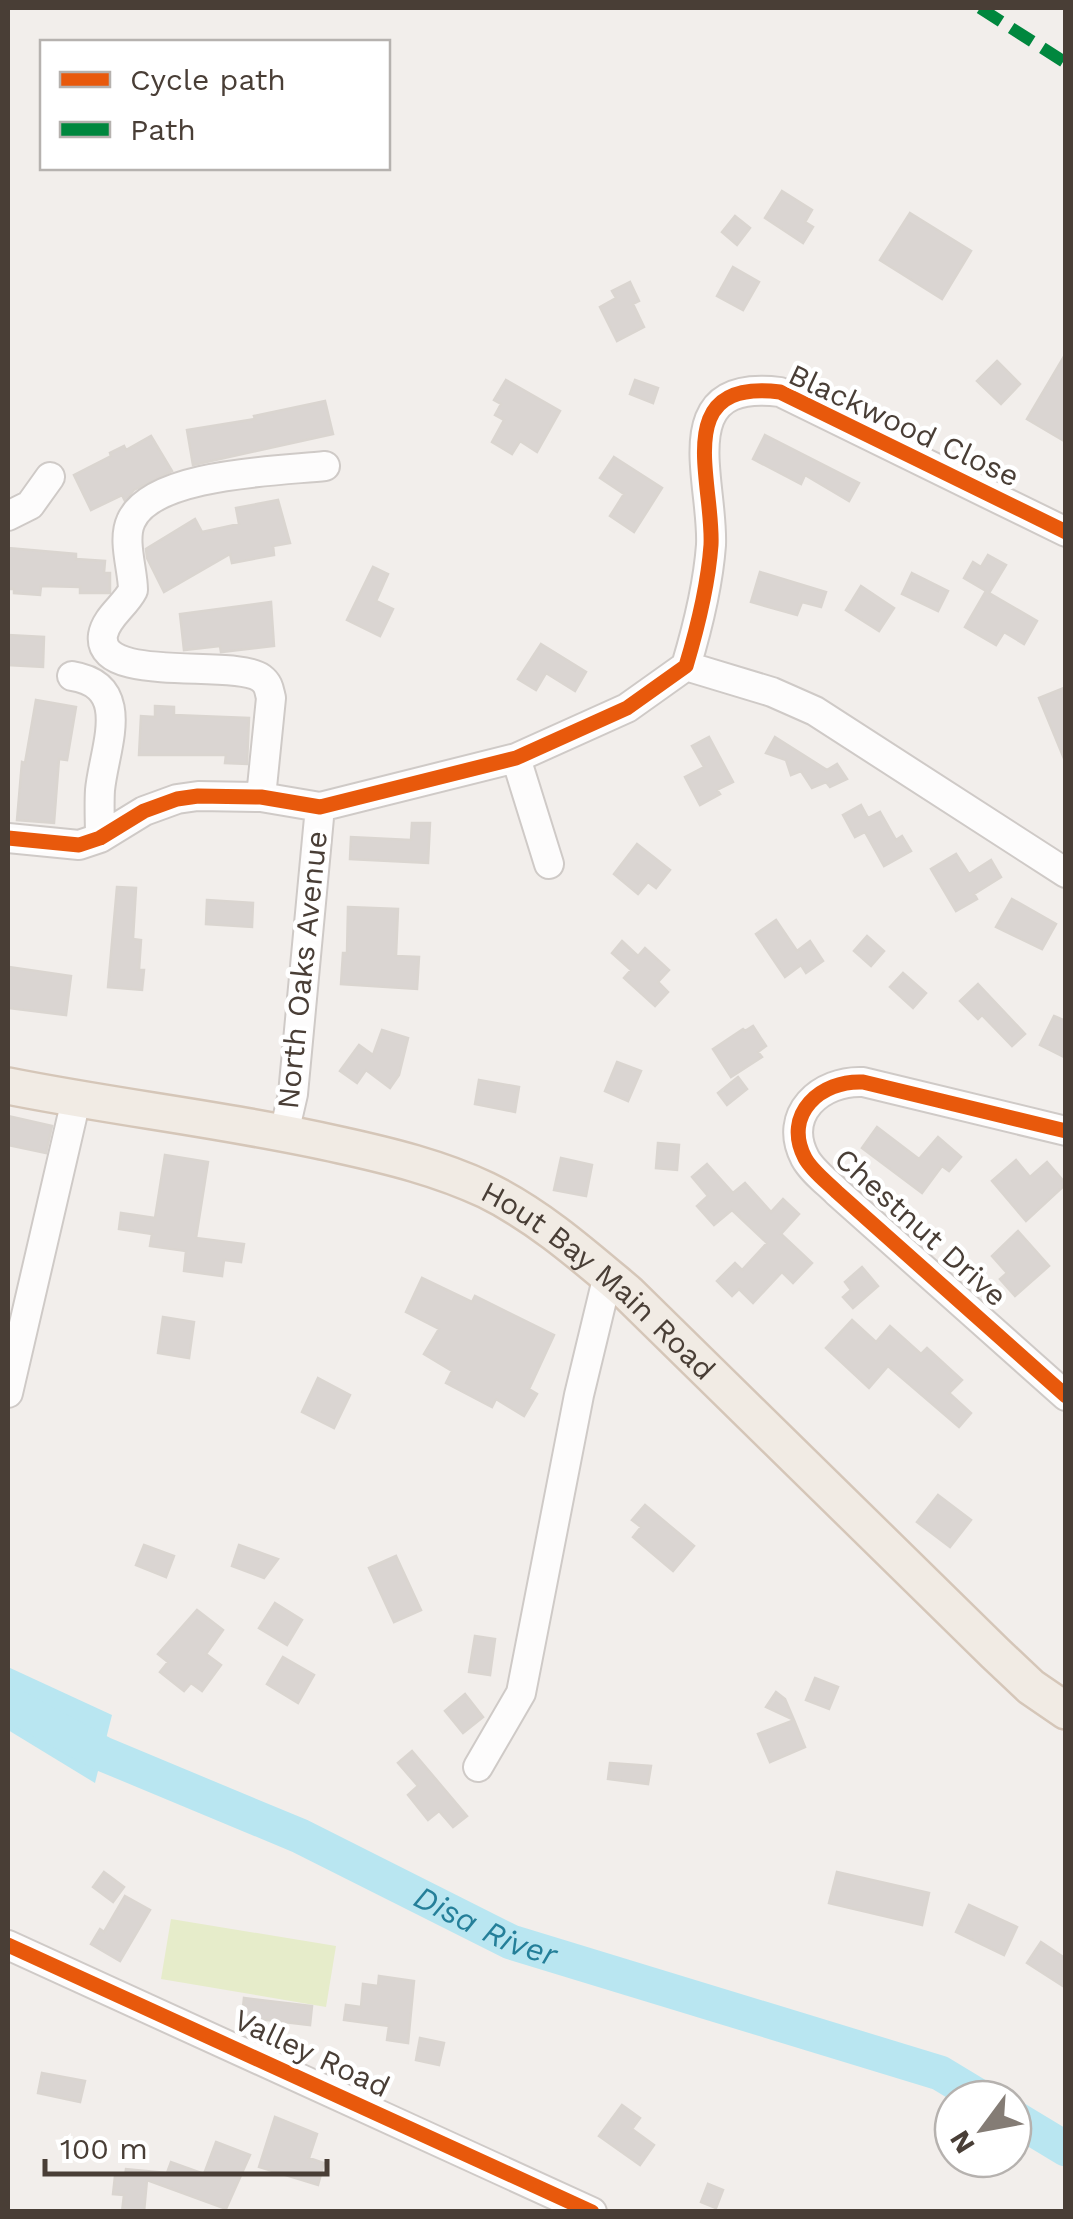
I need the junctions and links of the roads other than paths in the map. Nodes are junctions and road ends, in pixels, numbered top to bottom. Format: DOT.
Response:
graph roads {
  1 [pos="326,466"];
  2 [pos="50,478"];
  3 [pos="8,516"];
  4 [pos="1066,532"];
  5 [pos="686,666"];
  6 [pos="72,676"];
  7 [pos="516,758"];
  8 [pos="261,798"];
  9 [pos="320,807"];
  10 [pos="8,838"];
  11 [pos="100,838"];
  12 [pos="549,864"];
  13 [pos="1066,873"];
  14 [pos="8,1086"];
  15 [pos="76,1100"];
  16 [pos="284,1132"];
  17 [pos="1066,1132"];
  18 [pos="608,1276"];
  19 [pos="8,1393"];
  20 [pos="1066,1396"];
  21 [pos="1066,1712"];
  22 [pos="478,1767"];
  23 [pos="8,1945"];
  24 [pos="592,2212"];
  1 -- 8 [label="street"];
  2 -- 3 [label="street"];
  4 -- 5 [label="street, Blackwood Close"];
  5 -- 7 [label="street"];
  5 -- 13 [label="street"];
  6 -- 11 [label="street"];
  7 -- 9 [label="street"];
  7 -- 12 [label="street"];
  8 -- 9 [label="street, North Oaks Avenue"];
  8 -- 11 [label="street, North Oaks Avenue"];
  9 -- 16 [label="street, North Oaks Avenue"];
  10 -- 11 [label="street, North Oaks Avenue"];
  14 -- 15 [label="main road, Hout Bay Main Road"];
  15 -- 16 [label="main road, Hout Bay Main Road"];
  15 -- 19 [label="street"];
  16 -- 18 [label="main road, Hout Bay Main Road"];
  17 -- 20 [label="street, Chestnut Drive"];
  18 -- 21 [label="main road, Hout Bay Main Road"];
  18 -- 22 [label="street"];
  23 -- 24 [label="street, Valley Road"];
}
